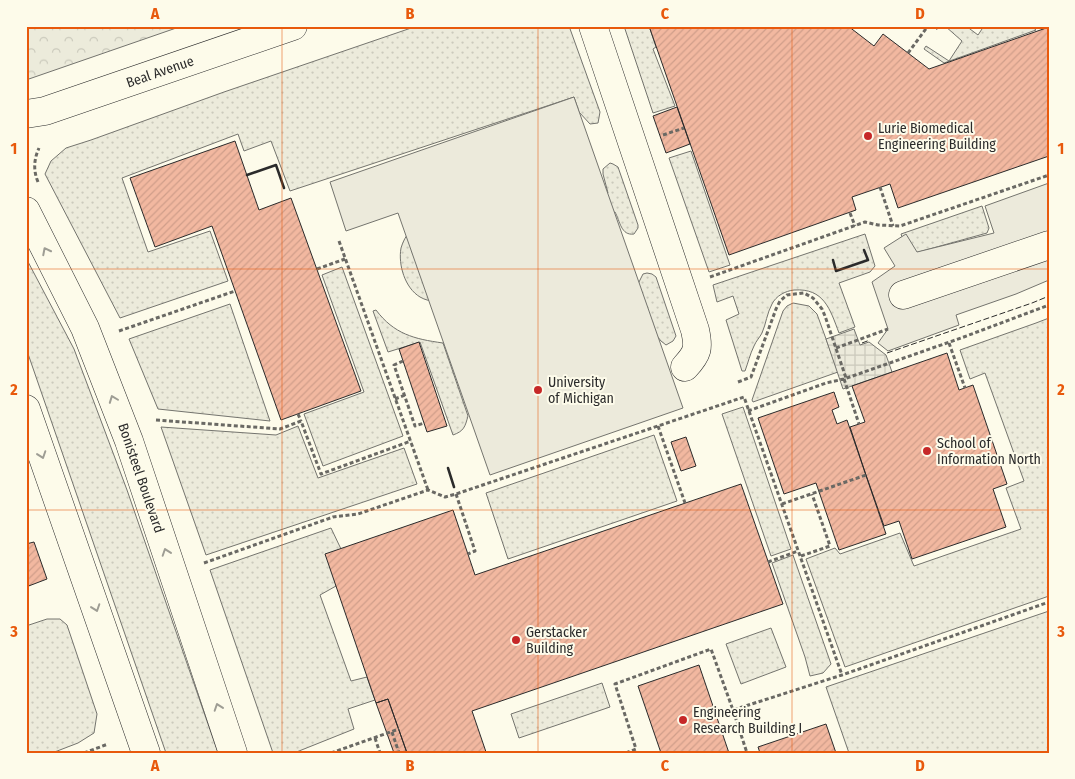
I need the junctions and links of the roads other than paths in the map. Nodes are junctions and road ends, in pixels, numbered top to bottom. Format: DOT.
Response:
graph roads {
  1 [pos="293,26"];
  2 [pos="593,26"];
  3 [pos="26,114"];
  4 [pos="26,211"];
  5 [pos="1049,244"];
  6 [pos="903,295"];
  7 [pos="685,367"];
  8 [pos="26,409"];
  9 [pos="146,753"];
  10 [pos="233,753"];
  1 -- 3 [label="street, Beal Avenue"];
  2 -- 7 [label="street"];
  10 -- 4 [label="street, Bonisteel Boulevard, one-way"];
  5 -- 6 [label="street"];
  8 -- 9 [label="street, one-way"];
}
